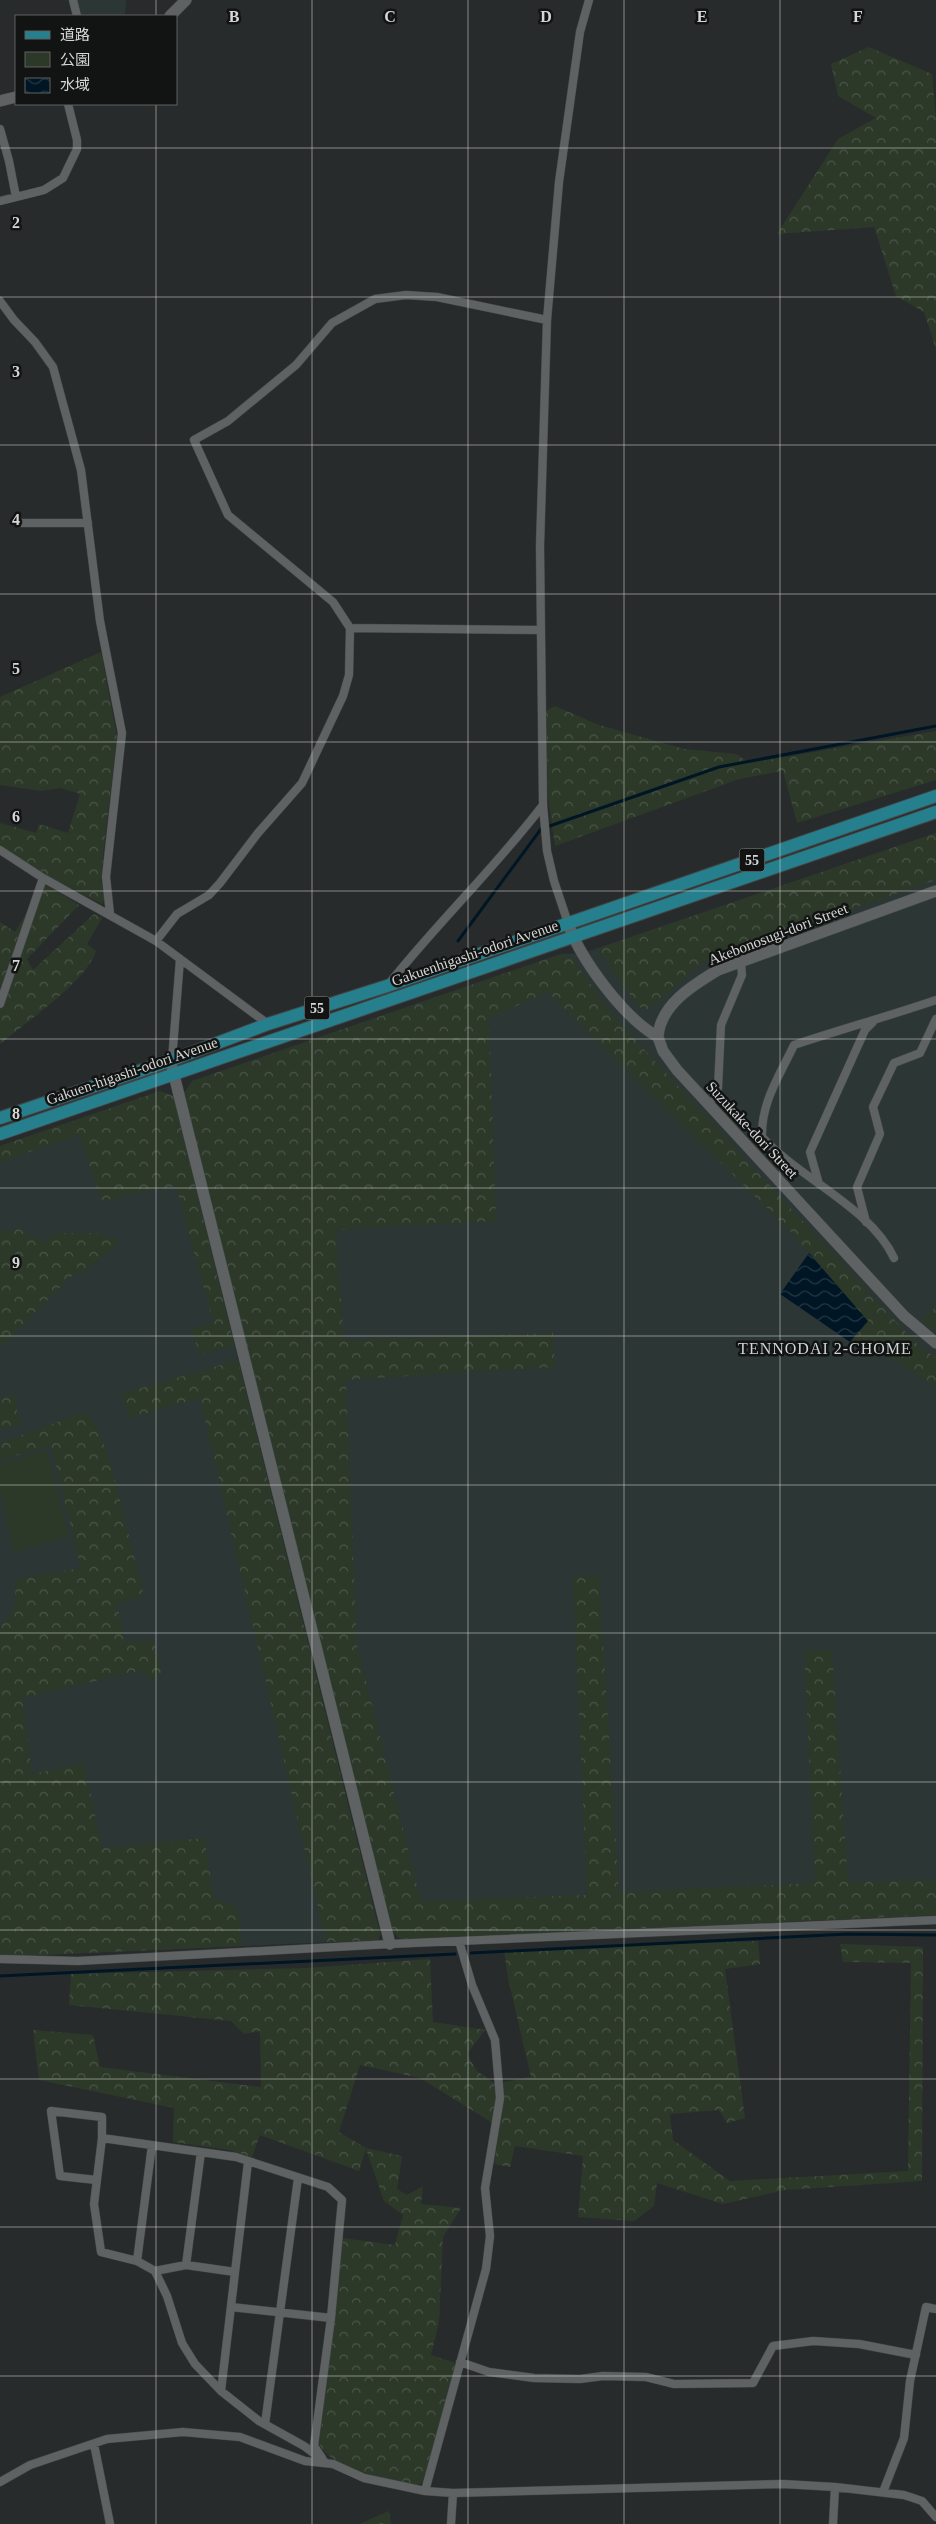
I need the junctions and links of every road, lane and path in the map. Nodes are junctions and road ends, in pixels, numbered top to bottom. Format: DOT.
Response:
graph roads {
  1 [pos="73,0"];
  2 [pos="186,0"];
  3 [pos="590,0"];
  4 [pos="77,15"];
  5 [pos="171,15"];
  6 [pos="15,97"];
  7 [pos="0,101"];
  8 [pos="68,105"];
  9 [pos="0,129"];
  10 [pos="16,198"];
  11 [pos="0,202"];
  12 [pos="0,301"];
  13 [pos="547,320"];
  14 [pos="18,523"];
  15 [pos="88,523"];
  16 [pos="350,628"];
  17 [pos="540,630"];
  18 [pos="936,796"];
  19 [pos="543,804"];
  20 [pos="936,812"];
  21 [pos="0,850"];
  22 [pos="42,878"];
  23 [pos="936,891"];
  24 [pos="110,914"];
  25 [pos="568,922"];
  26 [pos="572,936"];
  27 [pos="156,941"];
  28 [pos="180,959"];
  29 [pos="741,962"];
  30 [pos="387,986"];
  31 [pos="936,1000"];
  32 [pos="0,1004"];
  33 [pos="936,1019"];
  34 [pos="873,1022"];
  35 [pos="268,1024"];
  36 [pos="658,1037"];
  37 [pos="172,1060"];
  38 [pos="173,1074"];
  39 [pos="715,1098"];
  40 [pos="0,1118"];
  41 [pos="0,1134"];
  42 [pos="820,1184"];
  43 [pos="866,1222"];
  44 [pos="894,1258"];
  45 [pos="936,1343"];
  46 [pos="936,1920"];
  47 [pos="459,1941"];
  48 [pos="390,1944"];
  49 [pos="0,1959"];
  50 [pos="102,2138"];
  51 [pos="152,2145"];
  52 [pos="201,2152"];
  53 [pos="248,2162"];
  54 [pos="298,2178"];
  55 [pos="96,2180"];
  56 [pos="137,2261"];
  57 [pos="186,2265"];
  58 [pos="155,2271"];
  59 [pos="235,2272"];
  60 [pos="231,2307"];
  61 [pos="936,2309"];
  62 [pos="280,2312"];
  63 [pos="331,2318"];
  64 [pos="916,2355"];
  65 [pos="460,2362"];
  66 [pos="221,2391"];
  67 [pos="265,2424"];
  68 [pos="94,2444"];
  69 [pos="324,2461"];
  70 [pos="0,2482"];
  71 [pos="836,2487"];
  72 [pos="425,2491"];
  73 [pos="883,2492"];
  74 [pos="453,2493"];
  75 [pos="936,2518"];
  76 [pos="110,2524"];
  77 [pos="451,2524"];
  78 [pos="833,2524"];
  1 -- 4 [label="street"];
  2 -- 5 [label="street"];
  3 -- 13 [label="street"];
  6 -- 7 [label="street"];
  8 -- 10 [label="street"];
  9 -- 10 [label="street"];
  10 -- 11 [label="street"];
  12 -- 15 [label="street"];
  13 -- 16 [label="street"];
  13 -- 17 [label="street"];
  14 -- 15 [label="street"];
  15 -- 24 [label="street"];
  16 -- 17 [label="street"];
  16 -- 27 [label="street"];
  17 -- 19 [label="street"];
  18 -- 25 [label="main road, 55"];
  19 -- 25 [label="street"];
  19 -- 30 [label="street"];
  20 -- 26 [label="main road, Gakuen-higashi-odori Avenue / 55"];
  21 -- 22 [label="street"];
  22 -- 24 [label="street"];
  22 -- 32 [label="street"];
  23 -- 29 [label="street, Akebonosugi-dori Street"];
  24 -- 27 [label="street"];
  25 -- 26 [label="street"];
  25 -- 30 [label="main road, Gakuenhigashi-odori Avenue / 55"];
  26 -- 36 [label="street"];
  26 -- 38 [label="main road, Gakuen-higashi-odori Avenue / 55"];
  27 -- 28 [label="street"];
  28 -- 35 [label="street"];
  28 -- 37 [label="street"];
  29 -- 36 [label="street, Akebonosugi-dori Street"];
  29 -- 39 [label="street"];
  30 -- 35 [label="main road, Gakuenhigashi-odori Avenue / 55"];
  31 -- 34 [label="street"];
  33 -- 43 [label="street"];
  34 -- 42 [label="street"];
  34 -- 42 [label="street"];
  35 -- 37 [label="main road, Gakuenhigashi-odori Avenue / 55"];
  36 -- 45 [label="street, Suzukake-dori Street"];
  37 -- 38 [label="street"];
  37 -- 40 [label="main road, Gakuen-higashi-odori Avenue / 55"];
  38 -- 41 [label="main road, Gakuen-higashi-odori Avenue / 55"];
  38 -- 48 [label="street"];
  42 -- 43 [label="street"];
  43 -- 44 [label="street"];
  46 -- 47 [label="street"];
  47 -- 48 [label="street"];
  47 -- 65 [label="street"];
  48 -- 49 [label="street"];
  50 -- 51 [label="street"];
  50 -- 55 [label="street"];
  50 -- 55 [label="street"];
  51 -- 52 [label="street"];
  51 -- 56 [label="street"];
  52 -- 53 [label="street"];
  52 -- 57 [label="street"];
  53 -- 54 [label="street"];
  53 -- 59 [label="street"];
  54 -- 62 [label="street"];
  54 -- 63 [label="street"];
  55 -- 56 [label="street"];
  56 -- 58 [label="street"];
  57 -- 58 [label="street"];
  57 -- 59 [label="street"];
  58 -- 66 [label="street"];
  59 -- 60 [label="street"];
  60 -- 62 [label="street"];
  60 -- 66 [label="street"];
  61 -- 64 [label="street"];
  62 -- 63 [label="street"];
  62 -- 67 [label="street"];
  63 -- 69 [label="street"];
  64 -- 65 [label="street"];
  64 -- 73 [label="street"];
  65 -- 72 [label="street"];
  66 -- 67 [label="street"];
  67 -- 69 [label="street"];
  68 -- 69 [label="street"];
  68 -- 70 [label="street"];
  68 -- 76 [label="street"];
  69 -- 72 [label="street"];
  71 -- 73 [label="street"];
  71 -- 74 [label="street"];
  71 -- 78 [label="street"];
  72 -- 74 [label="street"];
  73 -- 75 [label="street"];
  74 -- 77 [label="street"];
}
